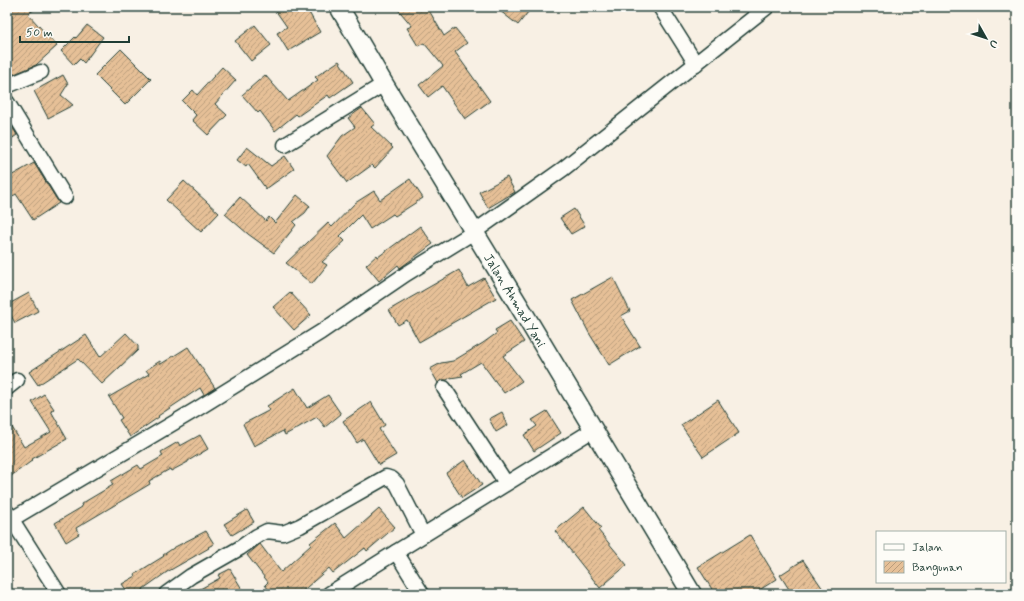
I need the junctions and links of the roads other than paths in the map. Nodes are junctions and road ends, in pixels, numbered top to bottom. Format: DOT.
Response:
graph roads {
  1 [pos="339,7"];
  2 [pos="660,7"];
  3 [pos="767,7"];
  4 [pos="696,64"];
  5 [pos="41,72"];
  6 [pos="384,84"];
  7 [pos="7,86"];
  8 [pos="7,102"];
  9 [pos="285,145"];
  10 [pos="65,197"];
  11 [pos="474,232"];
  12 [pos="444,388"];
  13 [pos="593,430"];
  14 [pos="506,483"];
  15 [pos="9,518"];
  16 [pos="423,535"];
  17 [pos="396,552"];
  18 [pos="57,593"];
  19 [pos="166,594"];
  20 [pos="329,594"];
  21 [pos="422,594"];
  22 [pos="692,594"];
  1 -- 6 [label="street, Jalan Ahmad Yani"];
  2 -- 4 [label="street"];
  3 -- 4 [label="street"];
  4 -- 11 [label="street"];
  5 -- 7 [label="street"];
  6 -- 9 [label="street"];
  6 -- 11 [label="street, Jalan Ahmad Yani"];
  8 -- 10 [label="street"];
  11 -- 13 [label="street, Jalan Ahmad Yani"];
  11 -- 15 [label="street"];
  12 -- 14 [label="street"];
  13 -- 14 [label="street"];
  13 -- 22 [label="street, Jalan Ahmad Yani"];
  14 -- 16 [label="street"];
  15 -- 18 [label="street"];
  16 -- 17 [label="street"];
  16 -- 19 [label="street"];
  17 -- 20 [label="street"];
  17 -- 21 [label="street"];
}
